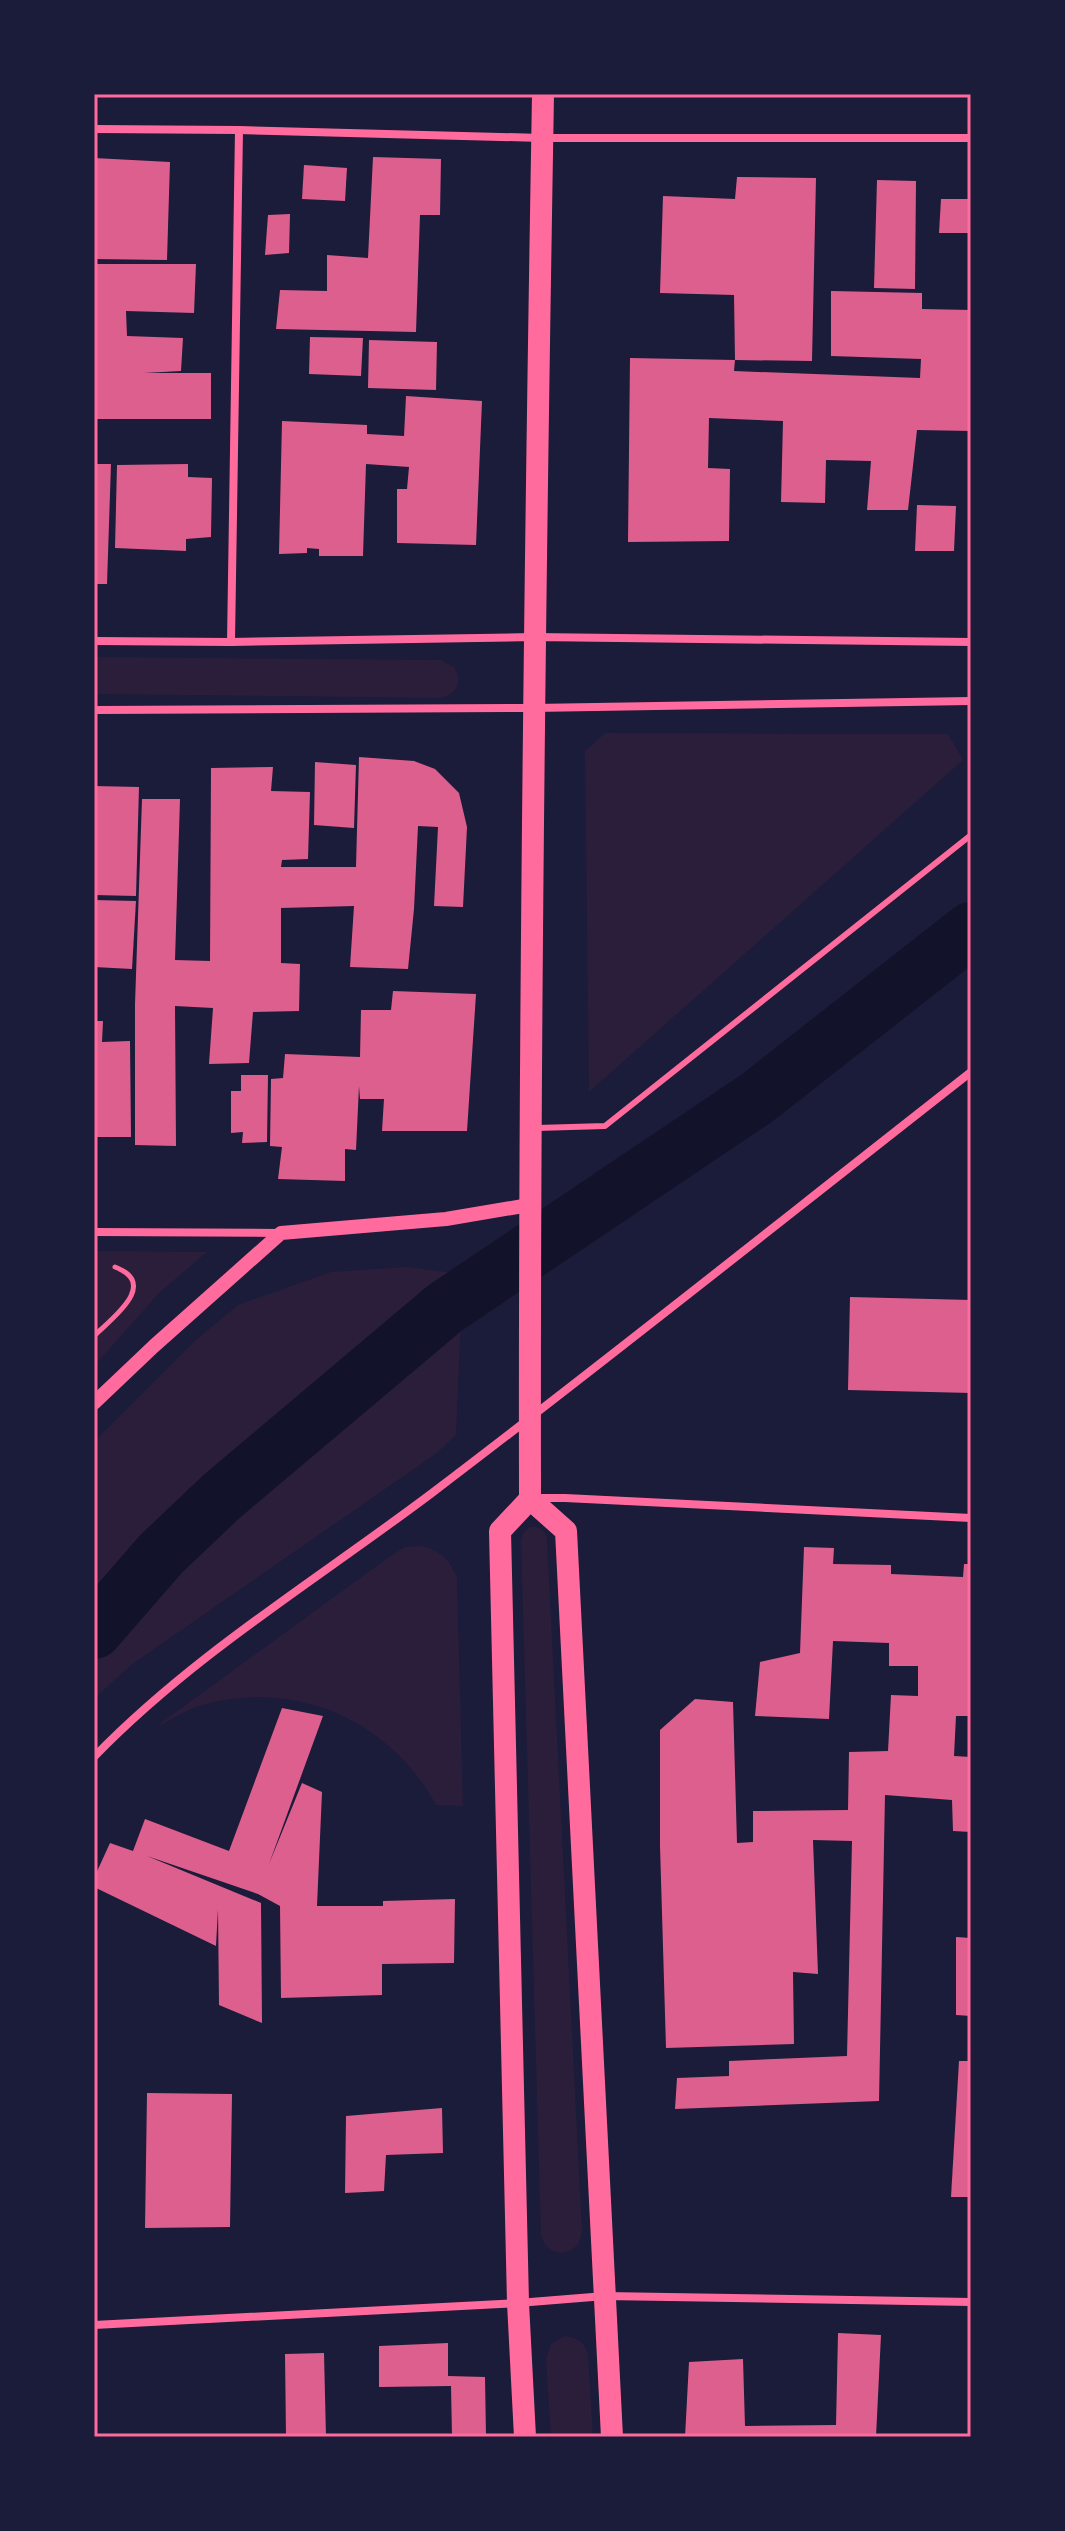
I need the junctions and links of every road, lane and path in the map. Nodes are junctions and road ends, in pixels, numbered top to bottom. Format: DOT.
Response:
graph roads {
  1 [pos="543,94"];
  2 [pos="94,129"];
  3 [pos="239,130"];
  4 [pos="542,138"];
  5 [pos="971,138"];
  6 [pos="534,637"];
  7 [pos="94,641"];
  8 [pos="231,642"];
  9 [pos="971,642"];
  10 [pos="971,701"];
  11 [pos="533,708"];
  12 [pos="94,710"];
  13 [pos="971,835"];
  14 [pos="971,1072"];
  15 [pos="530,1128"];
  16 [pos="529,1216"];
  17 [pos="94,1232"];
  18 [pos="281,1233"];
  19 [pos="105,1266"];
  20 [pos="94,1336"];
  21 [pos="94,1403"];
  22 [pos="530,1418"];
  23 [pos="530,1499"];
  24 [pos="971,1518"];
  25 [pos="94,1757"];
  26 [pos="605,2296"];
  27 [pos="971,2302"];
  28 [pos="518,2303"];
  29 [pos="94,2325"];
  30 [pos="525,2437"];
  31 [pos="612,2437"];
  1 -- 4 [label="highway"];
  2 -- 3 [label="street"];
  3 -- 4 [label="street"];
  3 -- 8 [label="street"];
  4 -- 5 [label="street"];
  4 -- 6 [label="highway"];
  6 -- 8 [label="street"];
  6 -- 9 [label="street"];
  6 -- 11 [label="highway"];
  7 -- 8 [label="street"];
  10 -- 11 [label="street"];
  11 -- 12 [label="street"];
  11 -- 15 [label="highway"];
  13 -- 15 [label="lane"];
  14 -- 22 [label="street"];
  15 -- 16 [label="highway"];
  16 -- 18 [label="street"];
  16 -- 22 [label="highway"];
  17 -- 18 [label="street"];
  18 -- 21 [label="street"];
  19 -- 20 [label="path"];
  22 -- 23 [label="highway"];
  22 -- 25 [label="street"];
  23 -- 24 [label="street"];
  23 -- 26 [label="highway"];
  23 -- 28 [label="highway"];
  26 -- 27 [label="street"];
  26 -- 28 [label="street"];
  26 -- 31 [label="highway"];
  28 -- 29 [label="street"];
  28 -- 30 [label="highway"];
}
